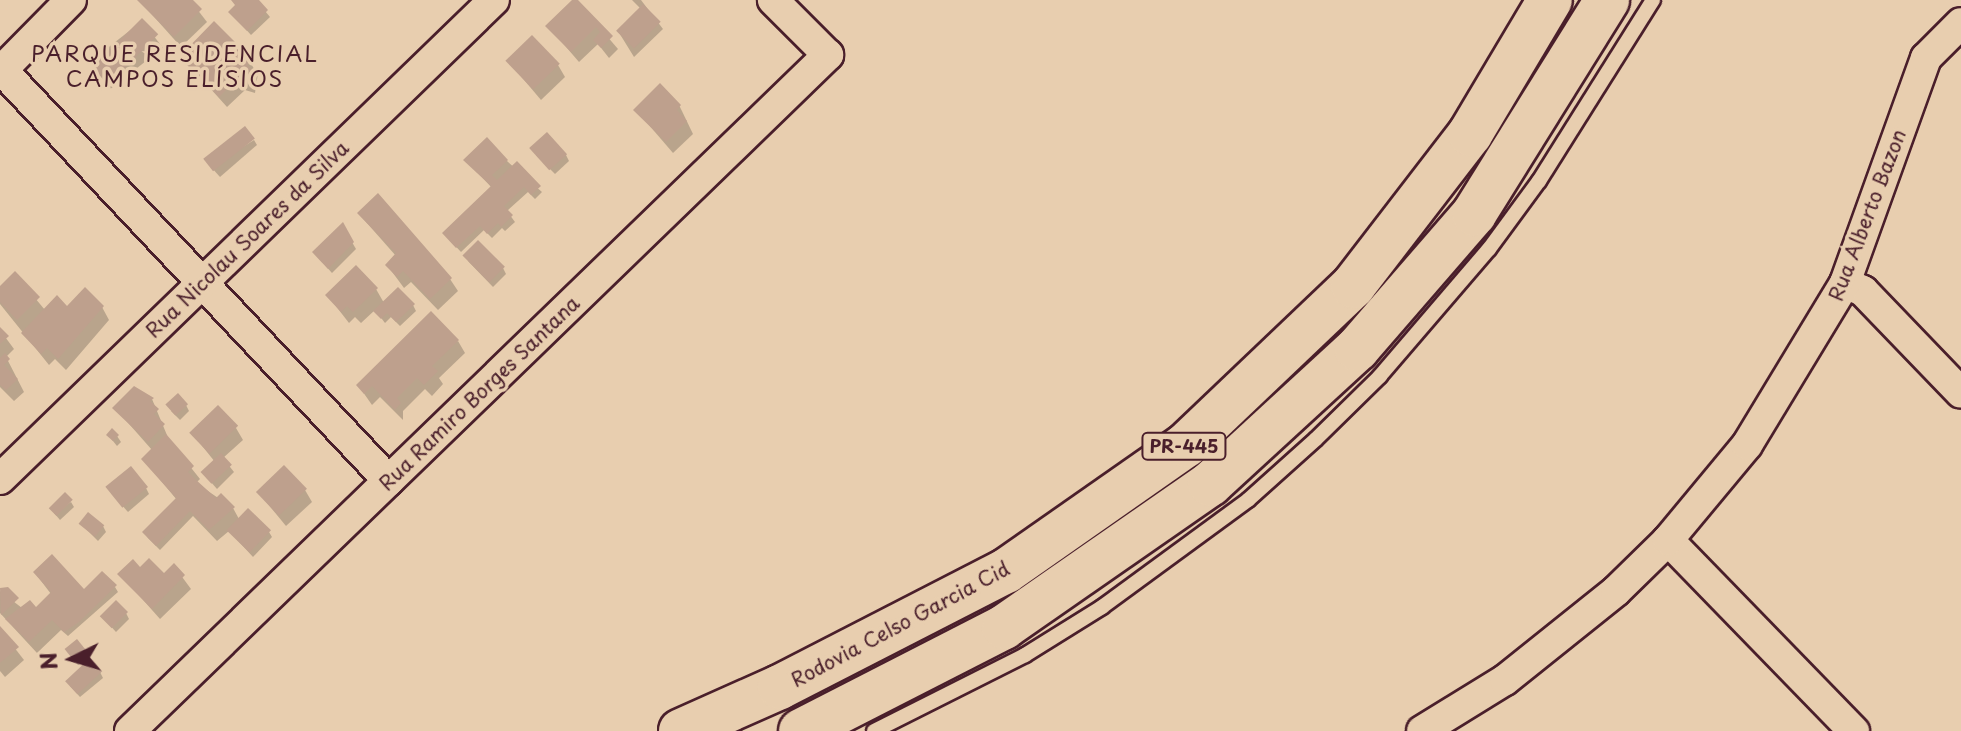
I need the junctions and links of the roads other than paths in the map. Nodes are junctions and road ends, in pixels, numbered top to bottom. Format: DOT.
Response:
graph roads {
  1 [pos="71,0"];
  2 [pos="494,0"];
  3 [pos="773,0"];
  4 [pos="1550,0"];
  5 [pos="1607,0"];
  6 [pos="1653,0"];
  7 [pos="1961,23"];
  8 [pos="1,70"];
  9 [pos="204,281"];
  10 [pos="1845,283"];
  11 [pos="1961,393"];
  12 [pos="0,479"];
  13 [pos="389,481"];
  14 [pos="1668,540"];
  15 [pos="1429,729"];
  16 [pos="130,731"];
  17 [pos="681,731"];
  18 [pos="801,731"];
  19 [pos="874,731"];
  20 [pos="1854,731"];
  1 -- 8 [label="street"];
  2 -- 9 [label="street, Rua Nicolau Soares da Silva"];
  3 -- 13 [label="street, Rua Ramiro Borges Santana"];
  4 -- 17 [label="highway, Rodovia Celso Garcia Cid / PR-445"];
  5 -- 18 [label="highway, PR-445"];
  6 -- 19 [label="lane"];
  7 -- 10 [label="street, Rua Alberto Bazon"];
  8 -- 9 [label="street"];
  9 -- 12 [label="street, Rua Nicolau Soares da Silva"];
  9 -- 13 [label="street"];
  10 -- 11 [label="street"];
  10 -- 14 [label="street, Rua Alberto Bazon"];
  13 -- 16 [label="street, Rua Ramiro Borges Santana"];
  14 -- 15 [label="street, Rua Alberto Bazon"];
  14 -- 20 [label="street"];
}
